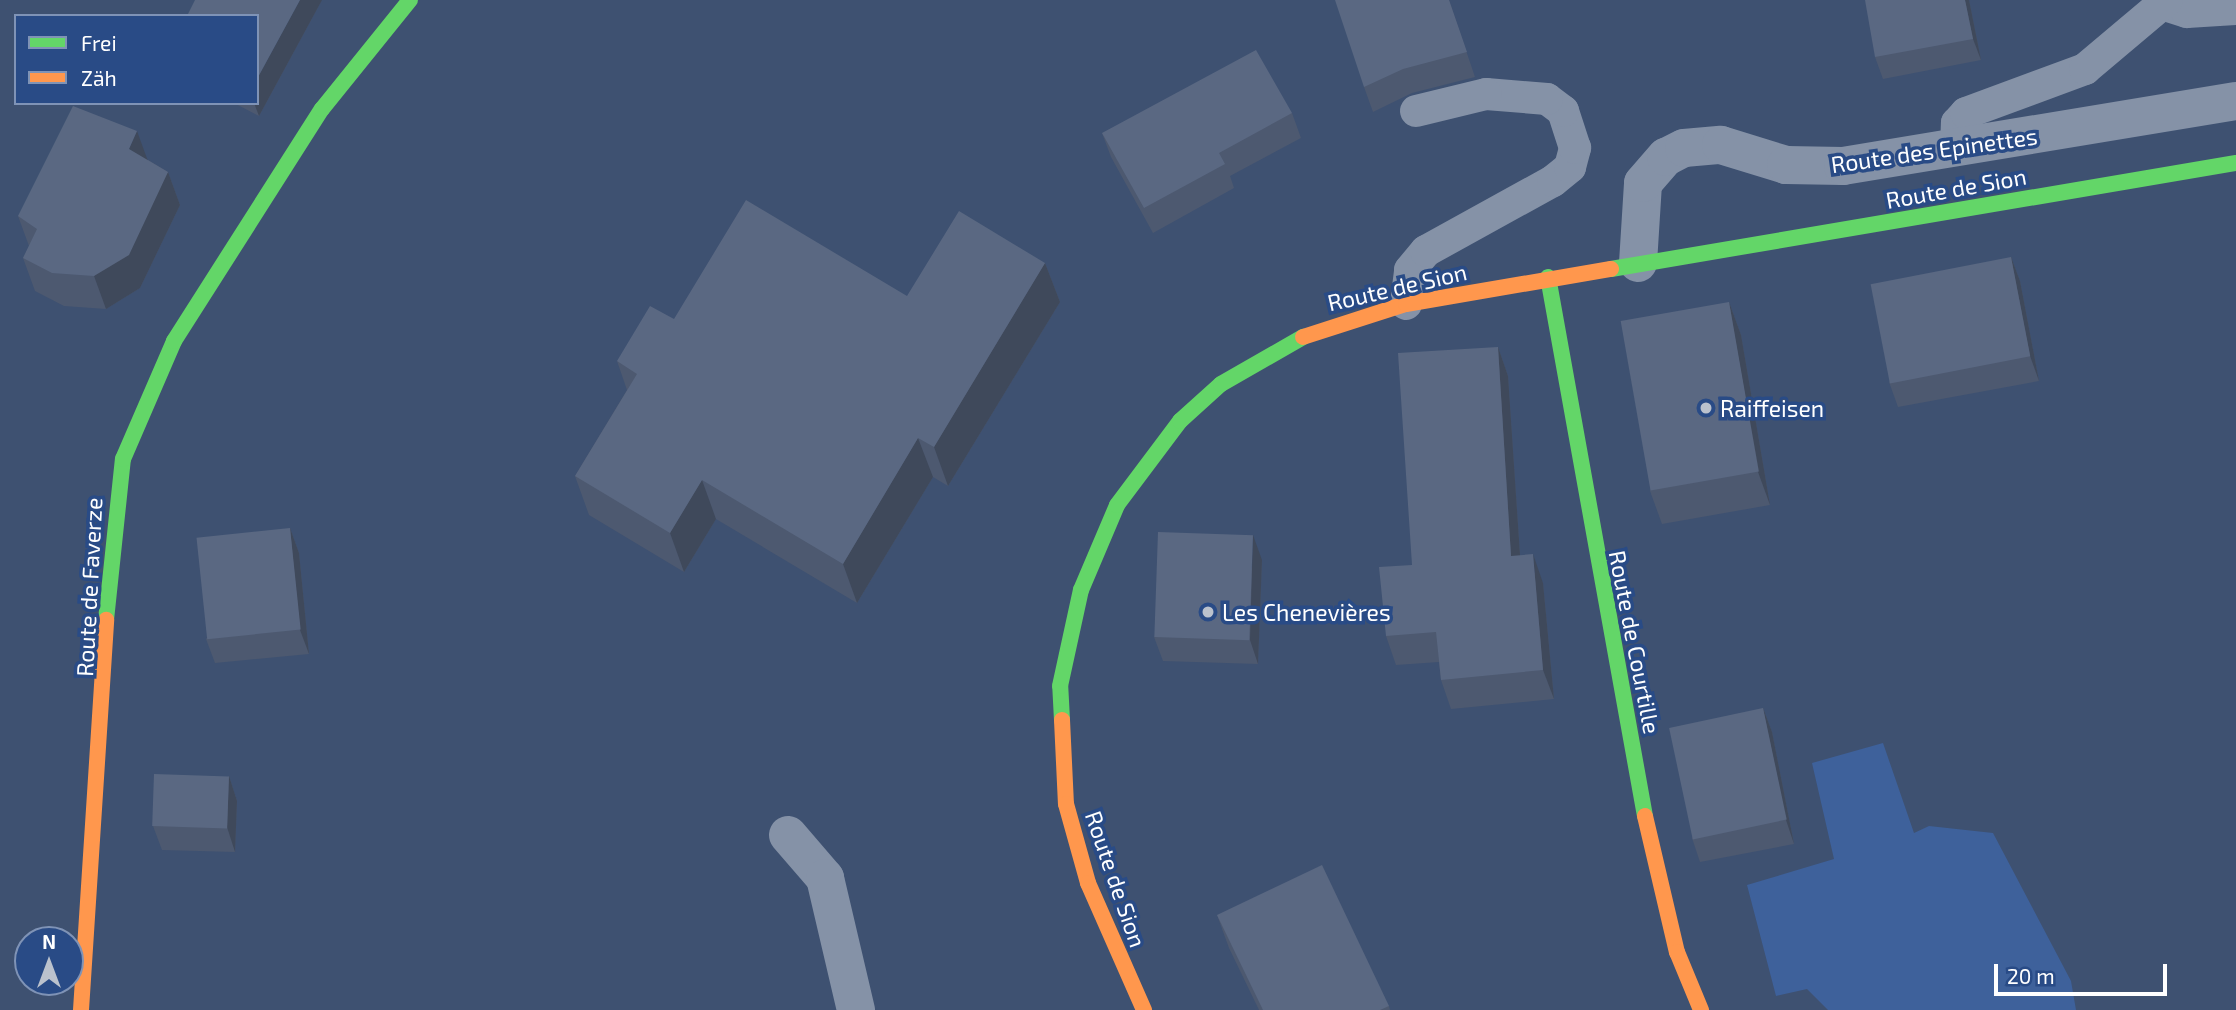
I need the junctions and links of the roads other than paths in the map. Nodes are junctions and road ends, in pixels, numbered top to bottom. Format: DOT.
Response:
graph roads {
  1 [pos="410,0"];
  2 [pos="2166,3"];
  3 [pos="2236,9"];
  4 [pos="2236,101"];
  5 [pos="1416,111"];
  6 [pos="1956,149"];
  7 [pos="2236,163"];
  8 [pos="1638,262"];
  9 [pos="1548,277"];
  10 [pos="1406,304"];
  11 [pos="788,835"];
  12 [pos="81,1010"];
  13 [pos="856,1010"];
  14 [pos="1144,1010"];
  15 [pos="1701,1010"];
  1 -- 12 [label="street, Route de Faverze"];
  2 -- 3 [label="lane"];
  2 -- 6 [label="lane"];
  4 -- 6 [label="street, Route des Epinettes"];
  5 -- 10 [label="lane"];
  6 -- 8 [label="street, Route des Epinettes"];
  7 -- 8 [label="street, Route de Sion"];
  8 -- 9 [label="street, Route de Sion"];
  9 -- 10 [label="street, Route de Sion"];
  9 -- 15 [label="street, Route de Courtille"];
  10 -- 14 [label="street, Route de Sion"];
  11 -- 13 [label="street"];
}
